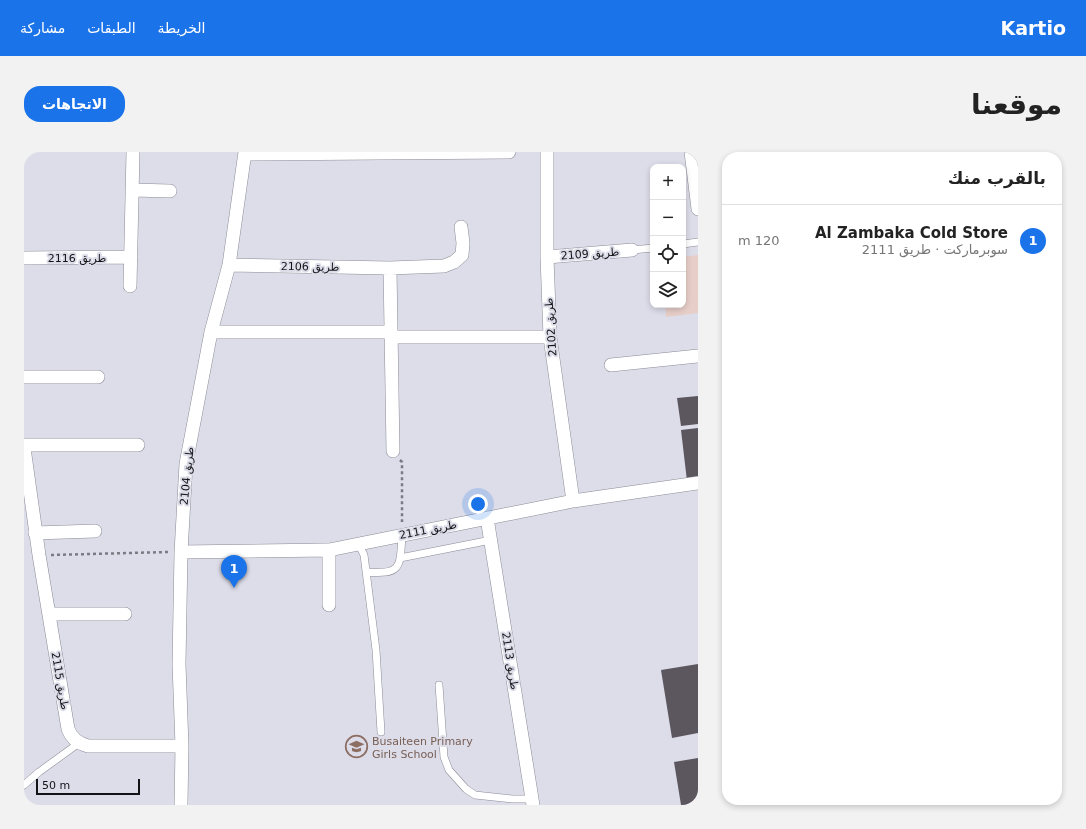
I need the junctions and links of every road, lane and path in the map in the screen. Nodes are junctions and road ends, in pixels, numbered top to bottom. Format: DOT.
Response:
graph roads {
  1 [pos="133,152"];
  2 [pos="509,152"];
  3 [pos="547,152"];
  4 [pos="691,152"];
  5 [pos="245,153"];
  6 [pos="345,153"];
  7 [pos="132,190"];
  8 [pos="170,191"];
  9 [pos="698,209"];
  10 [pos="461,227"];
  11 [pos="698,242"];
  12 [pos="686,244"];
  13 [pos="650,248"];
  14 [pos="632,250"];
  15 [pos="131,257"];
  16 [pos="547,257"];
  17 [pos="24,258"];
  18 [pos="229,265"];
  19 [pos="390,268"];
  20 [pos="130,286"];
  21 [pos="211,332"];
  22 [pos="391,335"];
  23 [pos="550,337"];
  24 [pos="698,356"];
  25 [pos="611,365"];
  26 [pos="24,377"];
  27 [pos="98,377"];
  28 [pos="138,445"];
  29 [pos="24,447"];
  30 [pos="393,451"];
  31 [pos="698,483"];
  32 [pos="573,501"];
  33 [pos="487,518"];
  34 [pos="95,531"];
  35 [pos="35,533"];
  36 [pos="402,535"];
  37 [pos="491,540"];
  38 [pos="359,545"];
  39 [pos="329,550"];
  40 [pos="181,552"];
  41 [pos="38,555"];
  42 [pos="400,558"];
  43 [pos="366,572"];
  44 [pos="329,605"];
  45 [pos="49,614"];
  46 [pos="124,614"];
  47 [pos="439,685"];
  48 [pos="381,732"];
  49 [pos="79,743"];
  50 [pos="182,746"];
  51 [pos="24,785"];
  52 [pos="533,802"];
  53 [pos="181,805"];
  1 -- 7 [label="street"];
  2 -- 6 [label="street"];
  3 -- 16 [label="street, طريق 2102"];
  4 -- 9 [label="street"];
  5 -- 6 [label="street"];
  5 -- 18 [label="street, طريق 2104"];
  7 -- 8 [label="street"];
  7 -- 15 [label="street"];
  10 -- 19 [label="street, طريق 2106"];
  11 -- 12 [label="lane"];
  13 -- 14 [label="lane"];
  14 -- 16 [label="street, طريق 2109"];
  15 -- 17 [label="street, طريق 2116"];
  15 -- 20 [label="street"];
  16 -- 23 [label="street, طريق 2102"];
  18 -- 19 [label="street, طريق 2106"];
  18 -- 21 [label="street, طريق 2104"];
  19 -- 22 [label="street"];
  21 -- 22 [label="street"];
  21 -- 40 [label="street, طريق 2104"];
  22 -- 23 [label="street"];
  22 -- 30 [label="street"];
  23 -- 32 [label="street, طريق 2102"];
  24 -- 25 [label="street"];
  26 -- 27 [label="street"];
  28 -- 29 [label="street, طريق 2115"];
  29 -- 35 [label="street, طريق 2115"];
  30 -- 36 [label="path"];
  31 -- 32 [label="street, طريق 2111"];
  32 -- 33 [label="street, طريق 2111"];
  33 -- 36 [label="street, طريق 2111"];
  33 -- 37 [label="street, طريق 2113"];
  34 -- 35 [label="street"];
  35 -- 41 [label="street, طريق 2115"];
  36 -- 38 [label="street, طريق 2111"];
  36 -- 42 [label="lane"];
  37 -- 42 [label="lane"];
  37 -- 52 [label="street, طريق 2113"];
  38 -- 39 [label="street, طريق 2111"];
  38 -- 43 [label="lane"];
  39 -- 40 [label="street, طريق 2111"];
  39 -- 44 [label="street"];
  40 -- 41 [label="path"];
  40 -- 50 [label="street, طريق 2104"];
  41 -- 45 [label="street, طريق 2115"];
  42 -- 43 [label="lane"];
  43 -- 48 [label="lane"];
  45 -- 46 [label="street"];
  45 -- 49 [label="street, طريق 2115"];
  47 -- 52 [label="lane"];
  49 -- 50 [label="street"];
  49 -- 51 [label="lane"];
  50 -- 53 [label="street, طريق 2104"];
}
